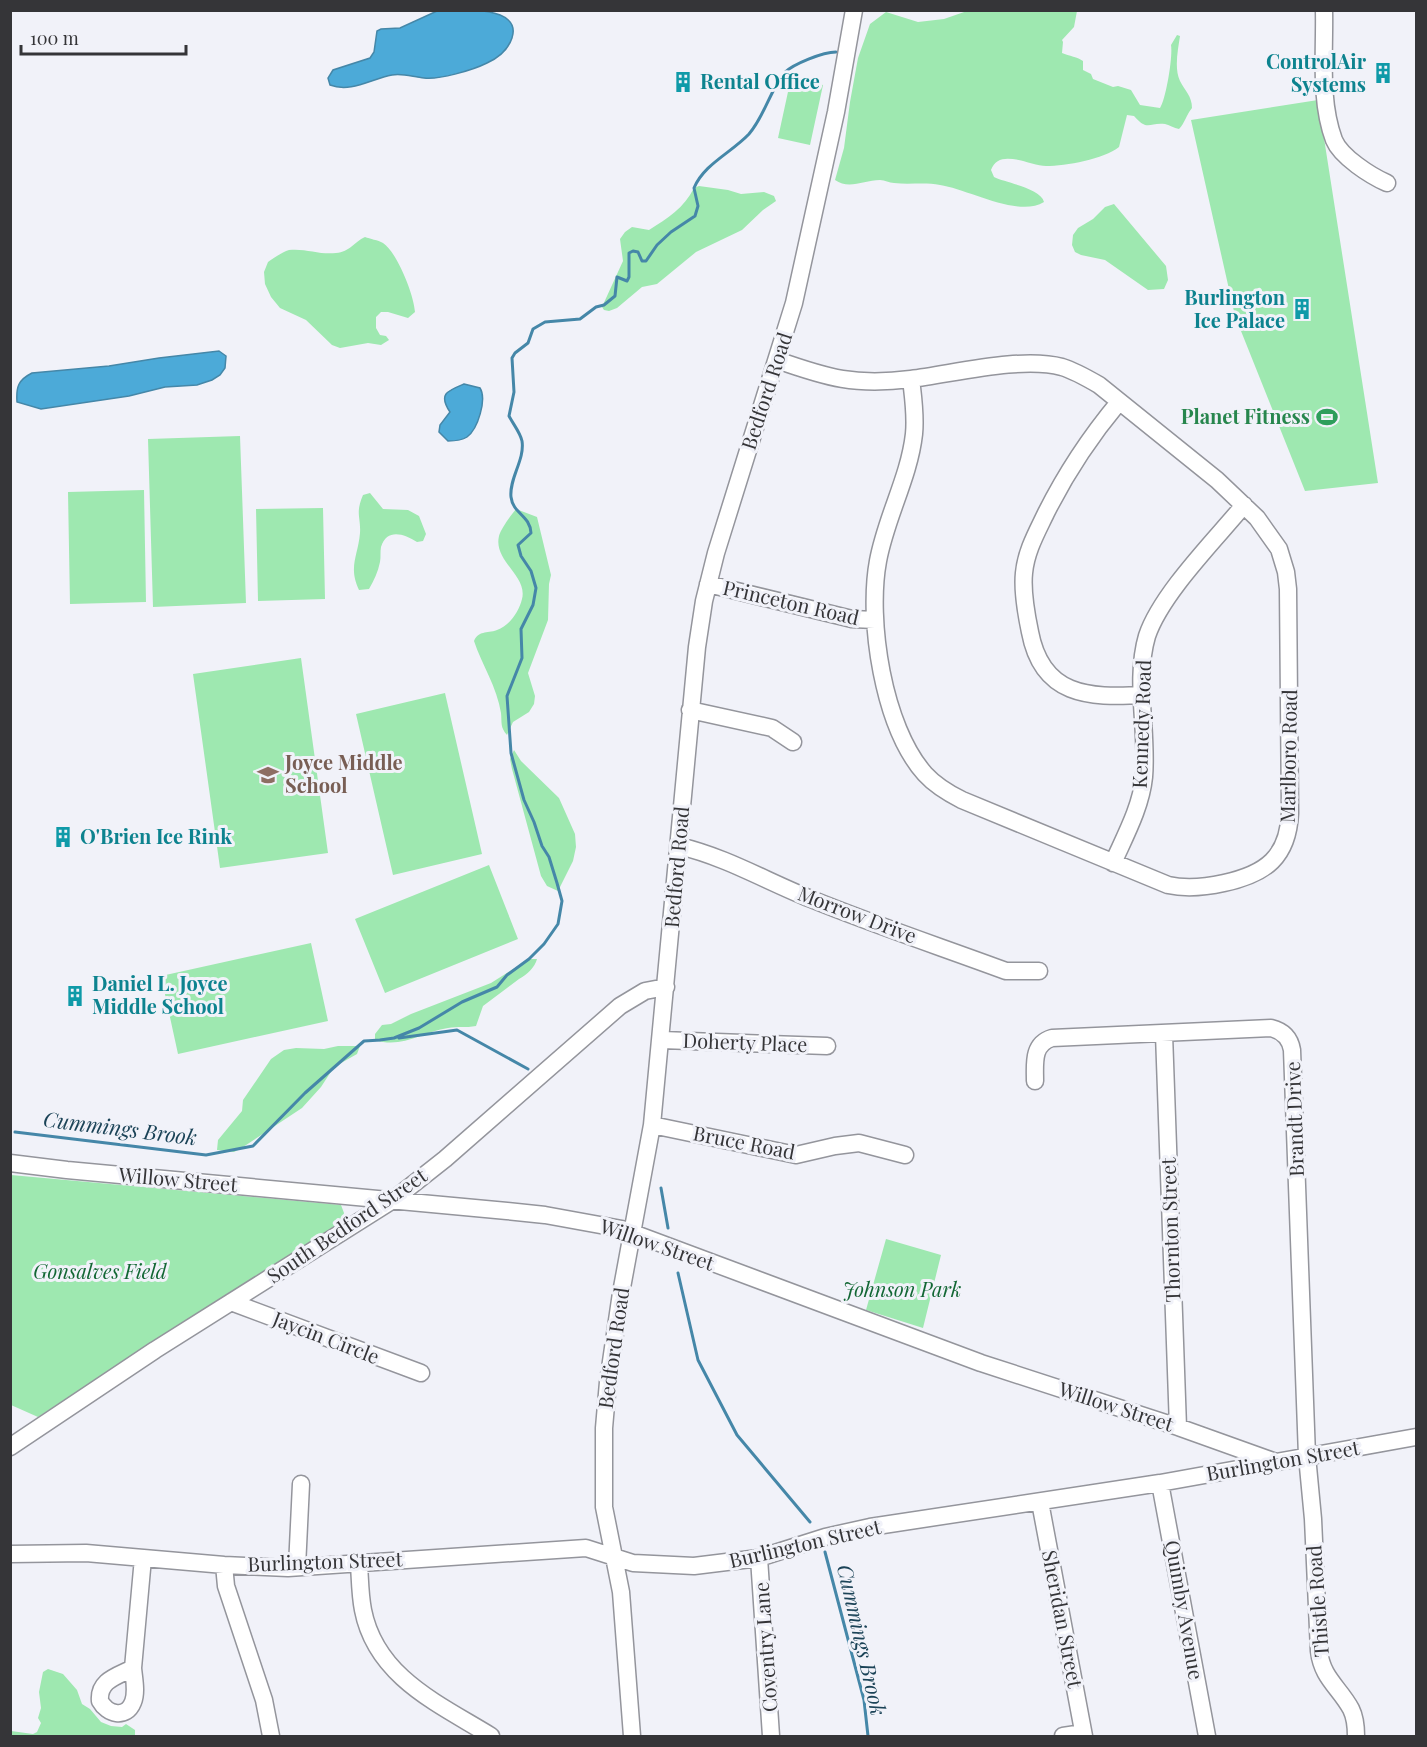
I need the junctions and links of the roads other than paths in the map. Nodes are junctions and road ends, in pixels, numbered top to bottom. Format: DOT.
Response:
graph roads {
  1 [pos="854,10"];
  2 [pos="1324,10"];
  3 [pos="1388,183"];
  4 [pos="777,360"];
  5 [pos="911,379"];
  6 [pos="1119,402"];
  7 [pos="1244,505"];
  8 [pos="708,584"];
  9 [pos="875,620"];
  10 [pos="1143,694"];
  11 [pos="690,710"];
  12 [pos="793,742"];
  13 [pos="679,846"];
  14 [pos="1113,863"];
  15 [pos="1039,971"];
  16 [pos="666,987"];
  17 [pos="1164,1034"];
  18 [pos="662,1040"];
  19 [pos="827,1046"];
  20 [pos="1035,1081"];
  21 [pos="652,1125"];
  22 [pos="905,1155"];
  23 [pos="10,1163"];
  24 [pos="393,1200"];
  25 [pos="632,1233"];
  26 [pos="231,1302"];
  27 [pos="421,1373"];
  28 [pos="1179,1427"];
  29 [pos="1416,1437"];
  30 [pos="10,1447"];
  31 [pos="1308,1456"];
  32 [pos="1274,1462"];
  33 [pos="1160,1483"];
  34 [pos="301,1484"];
  35 [pos="1040,1502"];
  36 [pos="10,1554"];
  37 [pos="614,1556"];
  38 [pos="143,1558"];
  39 [pos="759,1558"];
  40 [pos="359,1564"];
  41 [pos="224,1565"];
  42 [pos="297,1567"];
  43 [pos="133,1668"];
  44 [pos="1084,1735"];
  45 [pos="271,1737"];
  46 [pos="491,1737"];
  47 [pos="632,1737"];
  48 [pos="771,1737"];
  49 [pos="1063,1737"];
  50 [pos="1207,1737"];
  51 [pos="1356,1737"];
  1 -- 4 [label="street, Bedford Road"];
  2 -- 3 [label="street"];
  4 -- 5 [label="street, Marlboro Road"];
  4 -- 8 [label="street, Bedford Road"];
  5 -- 6 [label="street, Marlboro Road"];
  5 -- 9 [label="street, Marlboro Road"];
  6 -- 7 [label="street, Marlboro Road"];
  6 -- 10 [label="street"];
  7 -- 10 [label="street, Kennedy Road"];
  7 -- 14 [label="street, Marlboro Road"];
  8 -- 9 [label="street, Princeton Road"];
  8 -- 11 [label="street, Bedford Road"];
  9 -- 14 [label="street, Marlboro Road"];
  10 -- 14 [label="street, Kennedy Road"];
  11 -- 12 [label="street"];
  11 -- 13 [label="street, Bedford Road"];
  13 -- 15 [label="street, Morrow Drive"];
  13 -- 16 [label="street, Bedford Road"];
  16 -- 18 [label="street, Bedford Road"];
  16 -- 24 [label="street, South Bedford Street"];
  17 -- 20 [label="street, Brandt Drive"];
  17 -- 28 [label="street, Thornton Street"];
  17 -- 31 [label="street, Brandt Drive"];
  18 -- 19 [label="street, Doherty Place"];
  18 -- 21 [label="street, Bedford Road"];
  21 -- 22 [label="street, Bruce Road"];
  21 -- 25 [label="street, Bedford Road"];
  23 -- 24 [label="street, Willow Street"];
  24 -- 25 [label="street, Willow Street"];
  24 -- 26 [label="street, South Bedford Street"];
  25 -- 28 [label="street, Willow Street"];
  25 -- 37 [label="street, Bedford Road"];
  26 -- 27 [label="street, Jaycin Circle"];
  26 -- 30 [label="street, South Bedford Street"];
  28 -- 32 [label="street, Willow Street"];
  29 -- 31 [label="street, Burlington Street"];
  31 -- 32 [label="street, Burlington Street"];
  31 -- 51 [label="street, Thistle Road"];
  32 -- 33 [label="street, Burlington Street"];
  33 -- 35 [label="street, Burlington Street"];
  33 -- 50 [label="street, Quimby Avenue"];
  34 -- 42 [label="street"];
  35 -- 39 [label="street, Burlington Street"];
  35 -- 44 [label="street, Sheridan Street"];
  36 -- 38 [label="street, Burlington Street"];
  37 -- 39 [label="street, Burlington Street"];
  37 -- 40 [label="street, Burlington Street"];
  37 -- 47 [label="street, Bedford Road"];
  38 -- 41 [label="street, Burlington Street"];
  38 -- 43 [label="street"];
  39 -- 48 [label="street, Coventry Lane"];
  40 -- 42 [label="street, Burlington Street"];
  40 -- 46 [label="street"];
  41 -- 42 [label="street, Burlington Street"];
  41 -- 45 [label="street"];
  44 -- 49 [label="street"];
}
